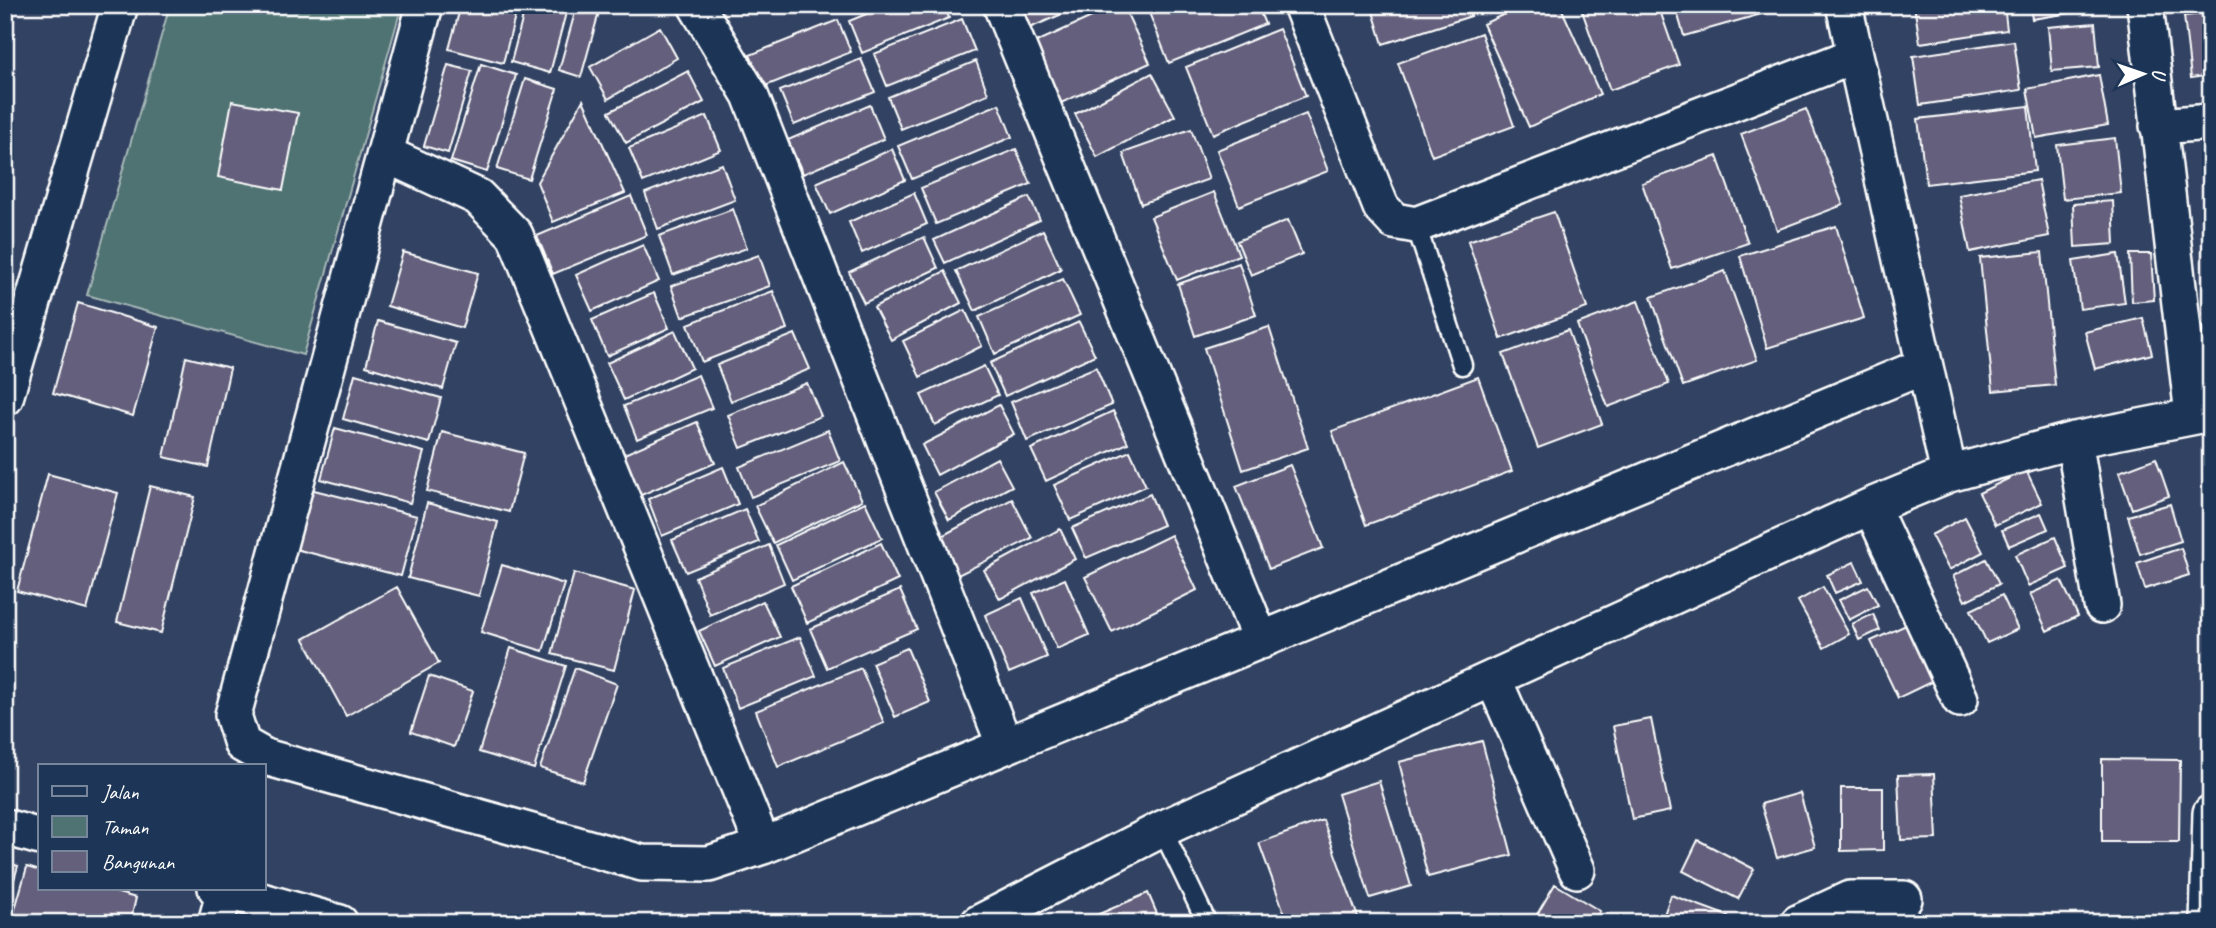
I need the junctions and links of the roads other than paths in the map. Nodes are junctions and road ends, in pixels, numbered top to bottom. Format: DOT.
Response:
graph roads {
  1 [pos="120,5"];
  2 [pos="425,5"];
  3 [pos="696,5"];
  4 [pos="1001,5"];
  5 [pos="1301,5"];
  6 [pos="1844,5"];
  7 [pos="2145,5"];
  8 [pos="1854,56"];
  9 [pos="2211,122"];
  10 [pos="2158,126"];
  11 [pos="385,154"];
  12 [pos="1416,226"];
  13 [pos="1462,365"];
  14 [pos="1924,366"];
  15 [pos="5,398"];
  16 [pos="2202,414"];
  17 [pos="2074,440"];
  18 [pos="1949,474"];
  19 [pos="1871,506"];
  20 [pos="2102,605"];
  21 [pos="1261,641"];
  22 [pos="1493,678"];
  23 [pos="1960,699"];
  24 [pos="1005,746"];
  25 [pos="2211,813"];
  26 [pos="5,827"];
  27 [pos="1162,829"];
  28 [pos="38,836"];
  29 [pos="763,846"];
  30 [pos="1577,870"];
  31 [pos="1904,899"];
  32 [pos="219,900"];
  33 [pos="340,923"];
  34 [pos="979,923"];
  35 [pos="1207,923"];
  36 [pos="1798,923"];
  37 [pos="2208,923"];
  1 -- 15 [label="street"];
  2 -- 11 [label="street"];
  3 -- 24 [label="street"];
  4 -- 21 [label="street"];
  5 -- 12 [label="street"];
  6 -- 8 [label="street"];
  7 -- 10 [label="street"];
  8 -- 12 [label="street"];
  8 -- 14 [label="street"];
  9 -- 10 [label="street"];
  10 -- 16 [label="street"];
  11 -- 29 [label="street"];
  11 -- 29 [label="street"];
  12 -- 13 [label="lane"];
  14 -- 18 [label="street"];
  14 -- 21 [label="street"];
  16 -- 17 [label="street"];
  17 -- 18 [label="street"];
  17 -- 20 [label="street"];
  18 -- 19 [label="street"];
  19 -- 22 [label="street"];
  19 -- 23 [label="street"];
  21 -- 24 [label="street"];
  22 -- 27 [label="street"];
  22 -- 30 [label="street"];
  24 -- 29 [label="street"];
  25 -- 37 [label="street"];
  26 -- 28 [label="street"];
  27 -- 34 [label="street"];
  27 -- 35 [label="lane"];
  31 -- 36 [label="street"];
  32 -- 33 [label="street"];
}
